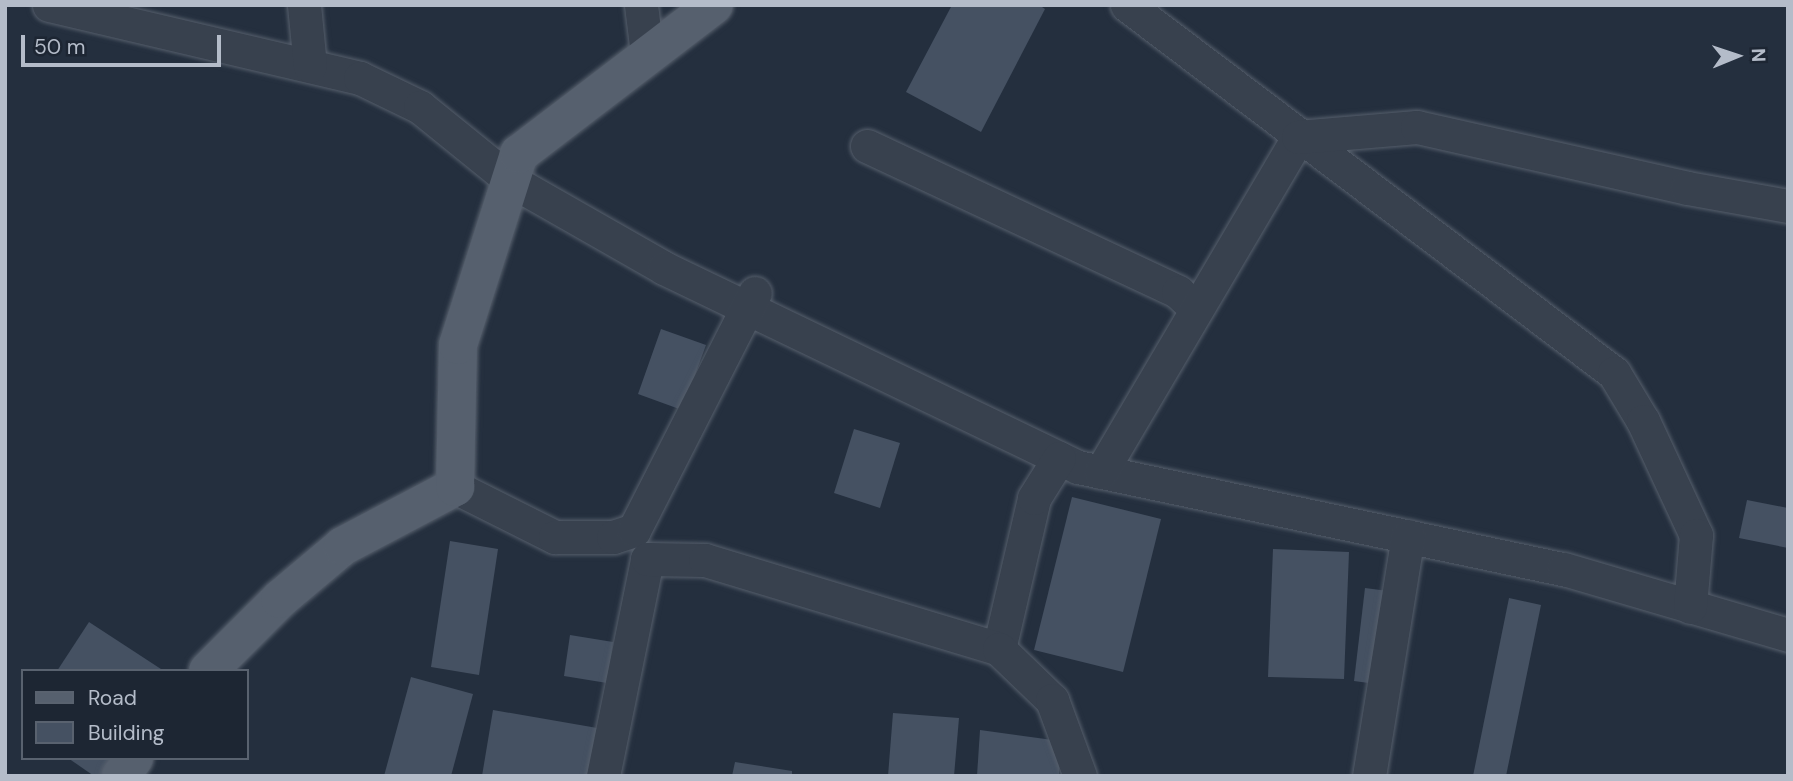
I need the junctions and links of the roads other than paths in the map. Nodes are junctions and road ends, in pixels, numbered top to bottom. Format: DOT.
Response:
graph roads {
  1 [pos="49,5"];
  2 [pos="304,5"];
  3 [pos="641,5"];
  4 [pos="714,5"];
  5 [pos="1127,5"];
  6 [pos="647,54"];
  7 [pos="310,66"];
  8 [pos="1298,136"];
  9 [pos="867,146"];
  10 [pos="510,180"];
  11 [pos="1788,206"];
  12 [pos="752,301"];
  13 [pos="1196,309"];
  14 [pos="1059,458"];
  15 [pos="1101,472"];
  16 [pos="455,487"];
  17 [pos="635,530"];
  18 [pos="1408,536"];
  19 [pos="646,562"];
  20 [pos="1690,607"];
  21 [pos="1788,635"];
  22 [pos="999,649"];
  23 [pos="210,669"];
  24 [pos="133,760"];
  25 [pos="121,776"];
  26 [pos="603,776"];
  27 [pos="1080,776"];
  28 [pos="1369,776"];
  1 -- 7 [label="street"];
  2 -- 7 [label="street"];
  3 -- 6 [label="street"];
  4 -- 6 [label="main road"];
  5 -- 8 [label="street"];
  6 -- 10 [label="main road"];
  7 -- 10 [label="street"];
  8 -- 11 [label="street"];
  8 -- 13 [label="street"];
  8 -- 20 [label="street"];
  9 -- 13 [label="street"];
  10 -- 12 [label="street"];
  10 -- 16 [label="main road"];
  12 -- 14 [label="street"];
  12 -- 17 [label="street"];
  13 -- 15 [label="street"];
  14 -- 15 [label="street"];
  14 -- 22 [label="street"];
  15 -- 18 [label="street"];
  16 -- 17 [label="street"];
  16 -- 23 [label="main road"];
  17 -- 19 [label="street"];
  18 -- 20 [label="street"];
  18 -- 28 [label="street"];
  19 -- 22 [label="street"];
  19 -- 26 [label="street"];
  20 -- 21 [label="street"];
  22 -- 27 [label="street"];
  24 -- 25 [label="main road"];
}
